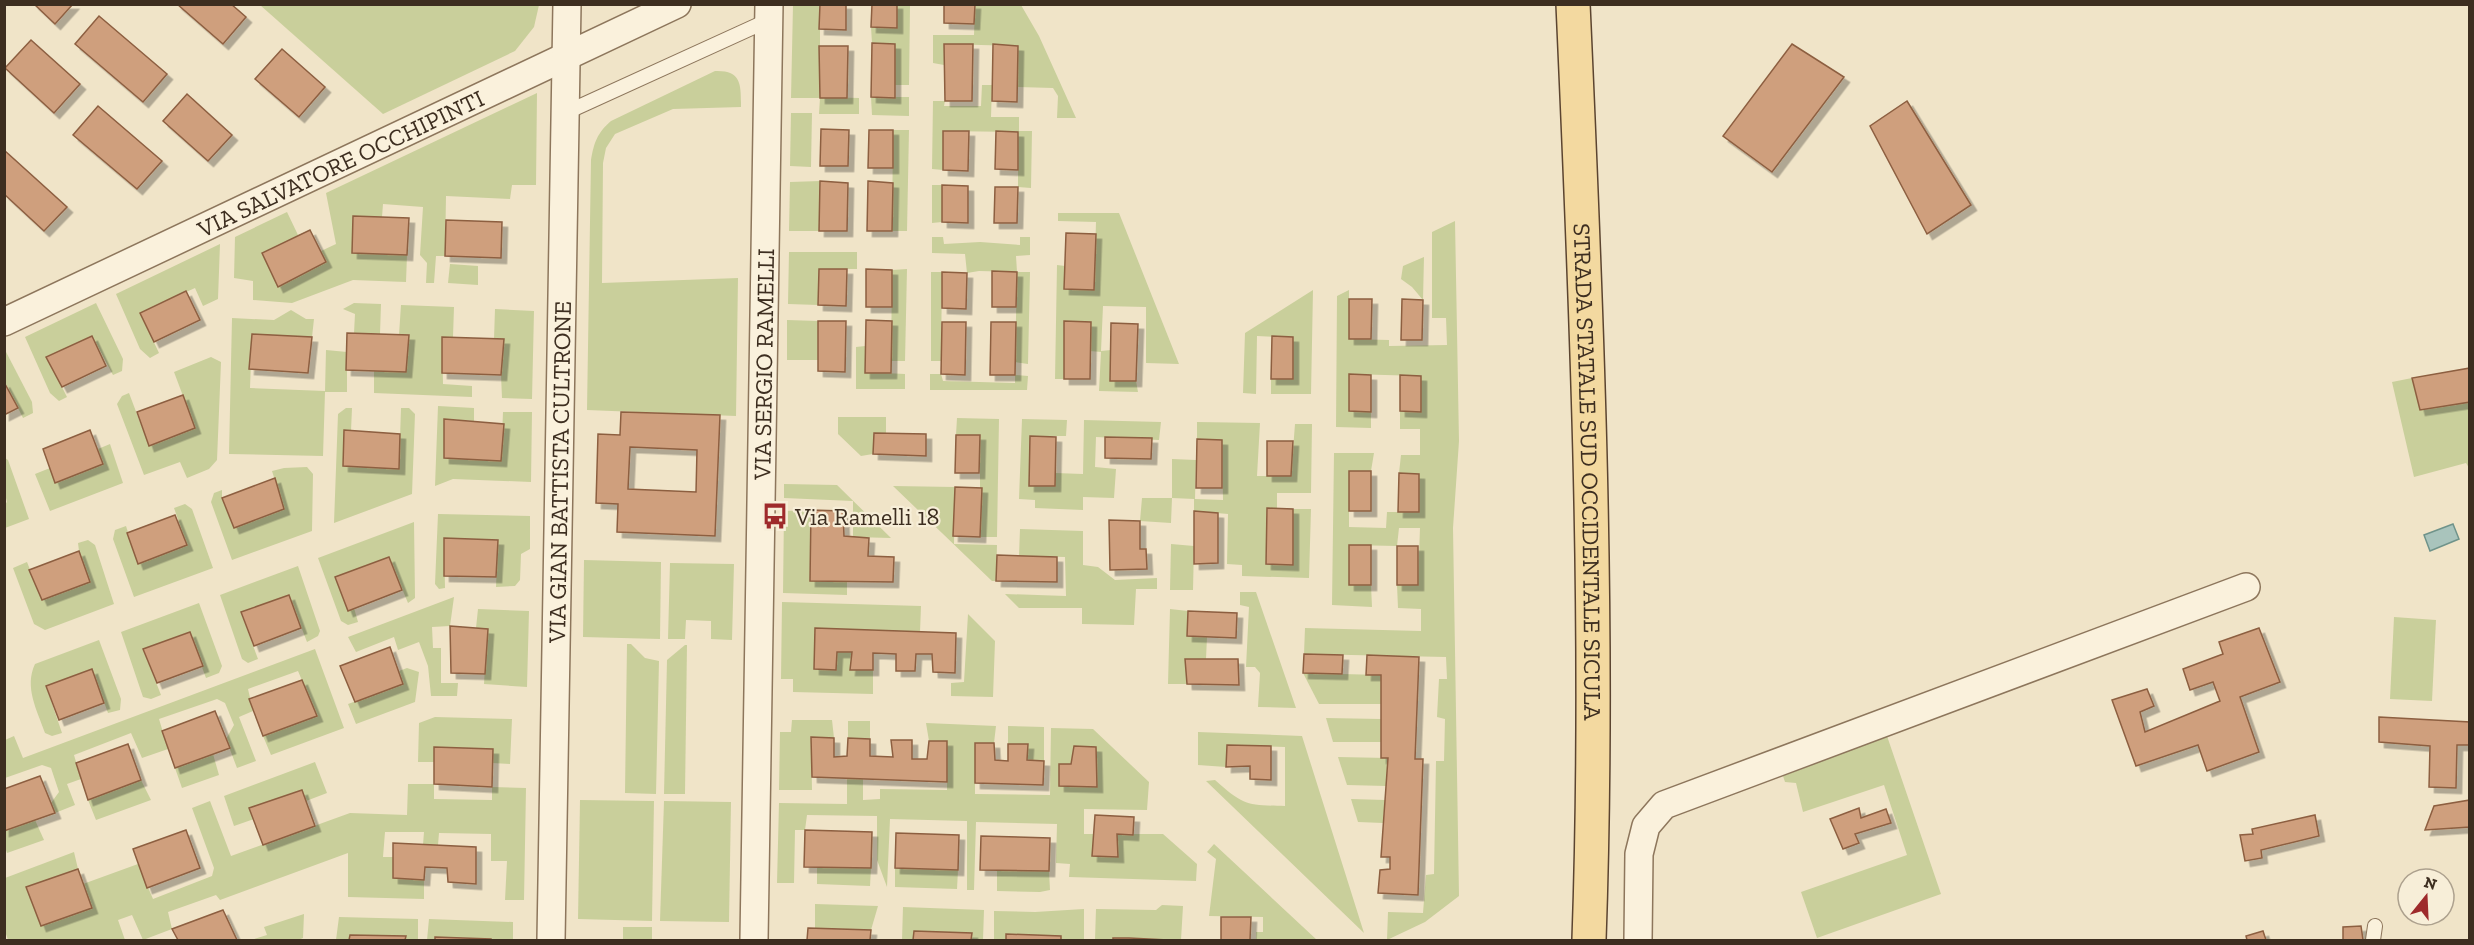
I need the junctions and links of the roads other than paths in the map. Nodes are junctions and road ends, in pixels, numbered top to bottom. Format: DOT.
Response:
graph roads {
  1 [pos="567,4"];
  2 [pos="677,4"];
  3 [pos="1573,4"];
  4 [pos="769,12"];
  5 [pos="566,56"];
  6 [pos="565,113"];
  7 [pos="4,322"];
  8 [pos="2246,588"];
  9 [pos="2375,926"];
  10 [pos="551,940"];
  11 [pos="754,940"];
  12 [pos="1589,940"];
  13 [pos="1638,940"];
  14 [pos="2373,940"];
  1 -- 5 [label="street, VIA GIAN BATTISTA CULTRONE"];
  2 -- 5 [label="street, VIA SALVATORE OCCHIPINTI"];
  3 -- 12 [label="main road, STRADA STATALE SUD OCCIDENTALE SICULA"];
  4 -- 6 [label="lane"];
  4 -- 11 [label="street, VIA SERGIO RAMELLI"];
  5 -- 6 [label="street, VIA GIAN BATTISTA CULTRONE"];
  5 -- 7 [label="street, VIA SALVATORE OCCHIPINTI"];
  6 -- 10 [label="street, VIA GIAN BATTISTA CULTRONE"];
  8 -- 13 [label="street"];
  9 -- 14 [label="lane"];
}
